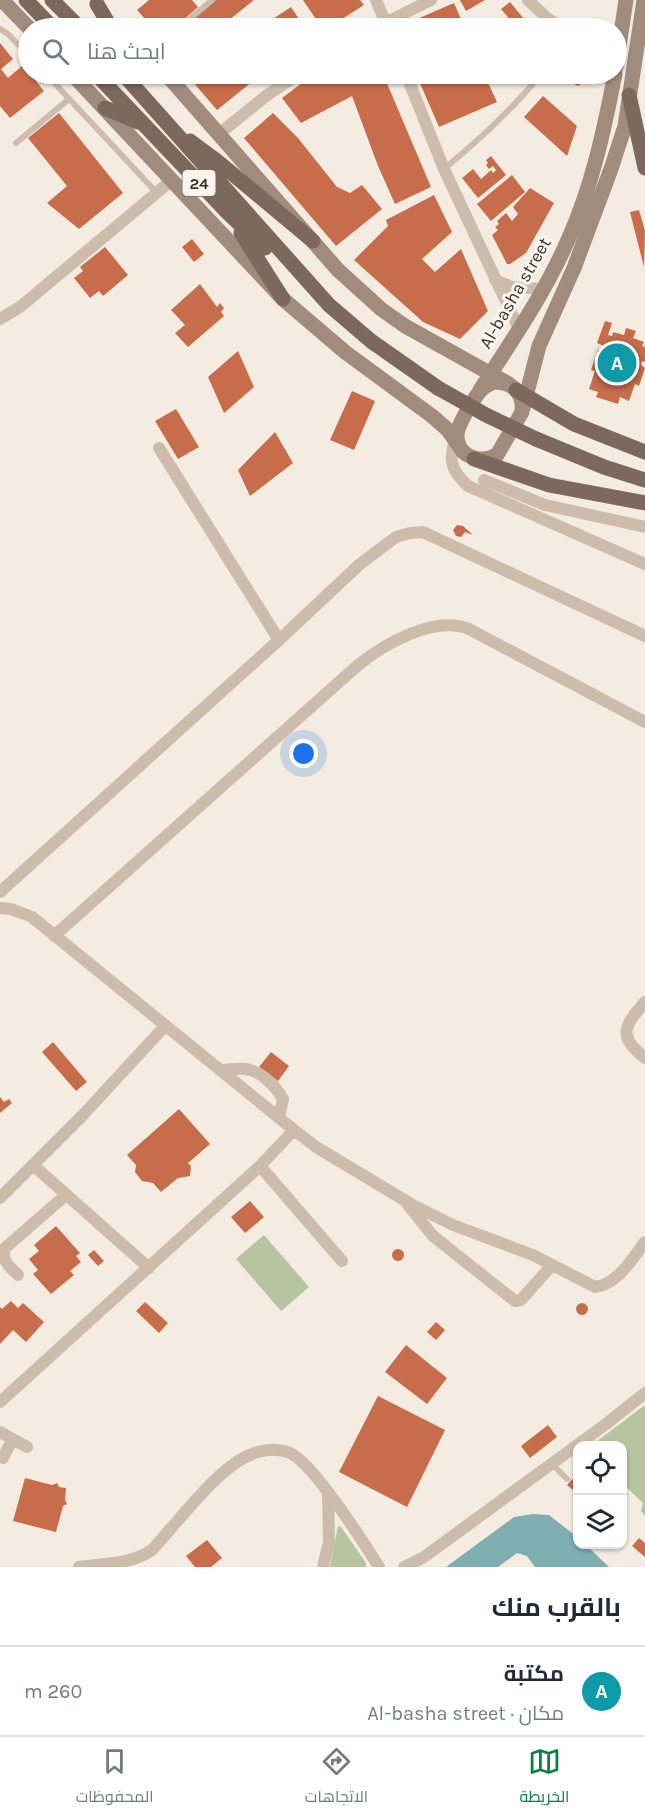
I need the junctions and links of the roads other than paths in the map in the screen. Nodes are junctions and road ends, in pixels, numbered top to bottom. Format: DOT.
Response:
graph roads {
  1 [pos="2,0"];
  2 [pos="26,0"];
  3 [pos="52,0"];
  4 [pos="212,0"];
  5 [pos="376,0"];
  6 [pos="431,0"];
  7 [pos="528,0"];
  8 [pos="626,0"];
  9 [pos="644,0"];
  10 [pos="95,2"];
  11 [pos="19,18"];
  12 [pos="43,18"];
  13 [pos="70,18"];
  14 [pos="105,18"];
  15 [pos="111,18"];
  16 [pos="190,18"];
  17 [pos="381,18"];
  18 [pos="399,18"];
  19 [pos="547,18"];
  20 [pos="624,18"];
  21 [pos="0,29"];
  22 [pos="627,35"];
  23 [pos="639,37"];
  24 [pos="18,44"];
  25 [pos="55,84"];
  26 [pos="82,84"];
  27 [pos="106,84"];
  28 [pos="132,84"];
  29 [pos="142,84"];
  30 [pos="175,84"];
  31 [pos="283,84"];
  32 [pos="410,84"];
  33 [pos="533,84"];
  34 [pos="613,84"];
  35 [pos="629,95"];
  36 [pos="69,99"];
  37 [pos="105,108"];
  38 [pos="159,115"];
  39 [pos="145,125"];
  40 [pos="174,132"];
  41 [pos="219,134"];
  42 [pos="16,143"];
  43 [pos="645,168"];
  44 [pos="444,169"];
  45 [pos="172,180"];
  46 [pos="157,193"];
  47 [pos="228,213"];
  48 [pos="313,241"];
  49 [pos="495,280"];
  50 [pos="310,285"];
  51 [pos="544,289"];
  52 [pos="284,298"];
  53 [pos="0,319"];
  54 [pos="519,329"];
  55 [pos="491,374"];
  56 [pos="480,390"];
  57 [pos="519,394"];
  58 [pos="458,438"];
  59 [pos="159,448"];
  60 [pos="645,452"];
  61 [pos="474,459"];
  62 [pos="494,460"];
  63 [pos="645,480"];
  64 [pos="482,486"];
  65 [pos="645,503"];
  66 [pos="645,527"];
  67 [pos="645,564"];
  68 [pos="645,636"];
  69 [pos="279,640"];
  70 [pos="645,722"];
  71 [pos="0,892"];
  72 [pos="0,908"];
  73 [pos="54,936"];
  74 [pos="645,1002"];
  75 [pos="165,1026"];
  76 [pos="645,1058"];
  77 [pos="220,1070"];
  78 [pos="279,1117"];
  79 [pos="294,1130"];
  80 [pos="33,1166"];
  81 [pos="260,1166"];
  82 [pos="66,1195"];
  83 [pos="1,1196"];
  84 [pos="403,1199"];
  85 [pos="645,1242"];
  86 [pos="342,1261"];
  87 [pos="552,1265"];
  88 [pos="149,1268"];
  89 [pos="18,1275"];
  90 [pos="645,1393"];
  91 [pos="0,1402"];
  92 [pos="0,1432"];
  93 [pos="12,1440"];
  94 [pos="27,1447"];
  95 [pos="3,1458"];
  96 [pos="552,1464"];
  97 [pos="567,1479"];
  98 [pos="328,1494"];
  99 [pos="79,1567"];
  100 [pos="323,1567"];
  101 [pos="379,1567"];
  102 [pos="404,1567"];
  1 -- 11 [label="street"];
  2 -- 12 [label="main road"];
  3 -- 13 [label="main road"];
  4 -- 16 [label="lane"];
  5 -- 17 [label="street"];
  6 -- 18 [label="street"];
  7 -- 19 [label="street"];
  8 -- 20 [label="street"];
  9 -- 23 [label="street"];
  10 -- 14 [label="main road"];
  10 -- 15 [label="street"];
  21 -- 24 [label="lane"];
  22 -- 23 [label="street"];
  23 -- 35 [label="street"];
  25 -- 36 [label="lane"];
  26 -- 37 [label="street"];
  27 -- 39 [label="main road, 24"];
  28 -- 38 [label="main road, 24"];
  29 -- 38 [label="main road"];
  30 -- 41 [label="street"];
  31 -- 41 [label="street"];
  32 -- 44 [label="street"];
  33 -- 44 [label="lane"];
  34 -- 51 [label="street, Al-basha street"];
  35 -- 43 [label="main road"];
  35 -- 57 [label="street"];
  36 -- 42 [label="lane"];
  36 -- 46 [label="lane"];
  37 -- 39 [label="main road"];
  37 -- 45 [label="street"];
  38 -- 40 [label="main road, 24"];
  39 -- 47 [label="main road, 24"];
  40 -- 48 [label="main road"];
  40 -- 50 [label="main road, 24"];
  41 -- 48 [label="street"];
  44 -- 49 [label="street"];
  45 -- 46 [label="street"];
  45 -- 52 [label="street"];
  46 -- 53 [label="street"];
  47 -- 50 [label="main road, 24"];
  47 -- 52 [label="main road"];
  48 -- 55 [label="street"];
  49 -- 51 [label="street"];
  49 -- 54 [label="street"];
  50 -- 63 [label="main road, 24, bridge"];
  51 -- 54 [label="street, Al-basha street"];
  52 -- 58 [label="street"];
  54 -- 55 [label="street, Al-basha street"];
  55 -- 56 [label="street, Al-basha street"];
  55 -- 57 [label="street"];
  56 -- 57 [label="street"];
  56 -- 58 [label="street, Al-basha street"];
  57 -- 60 [label="main road"];
  57 -- 62 [label="street"];
  58 -- 61 [label="street"];
  58 -- 64 [label="street"];
  59 -- 69 [label="street"];
  61 -- 62 [label="main road"];
  62 -- 64 [label="street"];
  62 -- 65 [label="main road"];
  64 -- 66 [label="street"];
  64 -- 67 [label="street"];
  68 -- 69 [label="street"];
  69 -- 71 [label="street"];
  70 -- 73 [label="street"];
  72 -- 73 [label="street"];
  73 -- 75 [label="street"];
  74 -- 76 [label="street"];
  75 -- 77 [label="street"];
  75 -- 80 [label="street"];
  77 -- 78 [label="street"];
  77 -- 78 [label="street"];
  78 -- 79 [label="street"];
  79 -- 81 [label="street"];
  79 -- 84 [label="street"];
  80 -- 82 [label="street"];
  80 -- 83 [label="street"];
  81 -- 86 [label="street"];
  81 -- 88 [label="street"];
  82 -- 88 [label="street"];
  82 -- 89 [label="street"];
  84 -- 87 [label="street"];
  84 -- 87 [label="street"];
  85 -- 87 [label="street"];
  88 -- 91 [label="street"];
  90 -- 96 [label="street"];
  92 -- 93 [label="street"];
  93 -- 94 [label="street"];
  93 -- 95 [label="street"];
  96 -- 97 [label="lane"];
  96 -- 102 [label="street"];
  98 -- 99 [label="street"];
  98 -- 100 [label="street"];
  98 -- 101 [label="street"];
}
